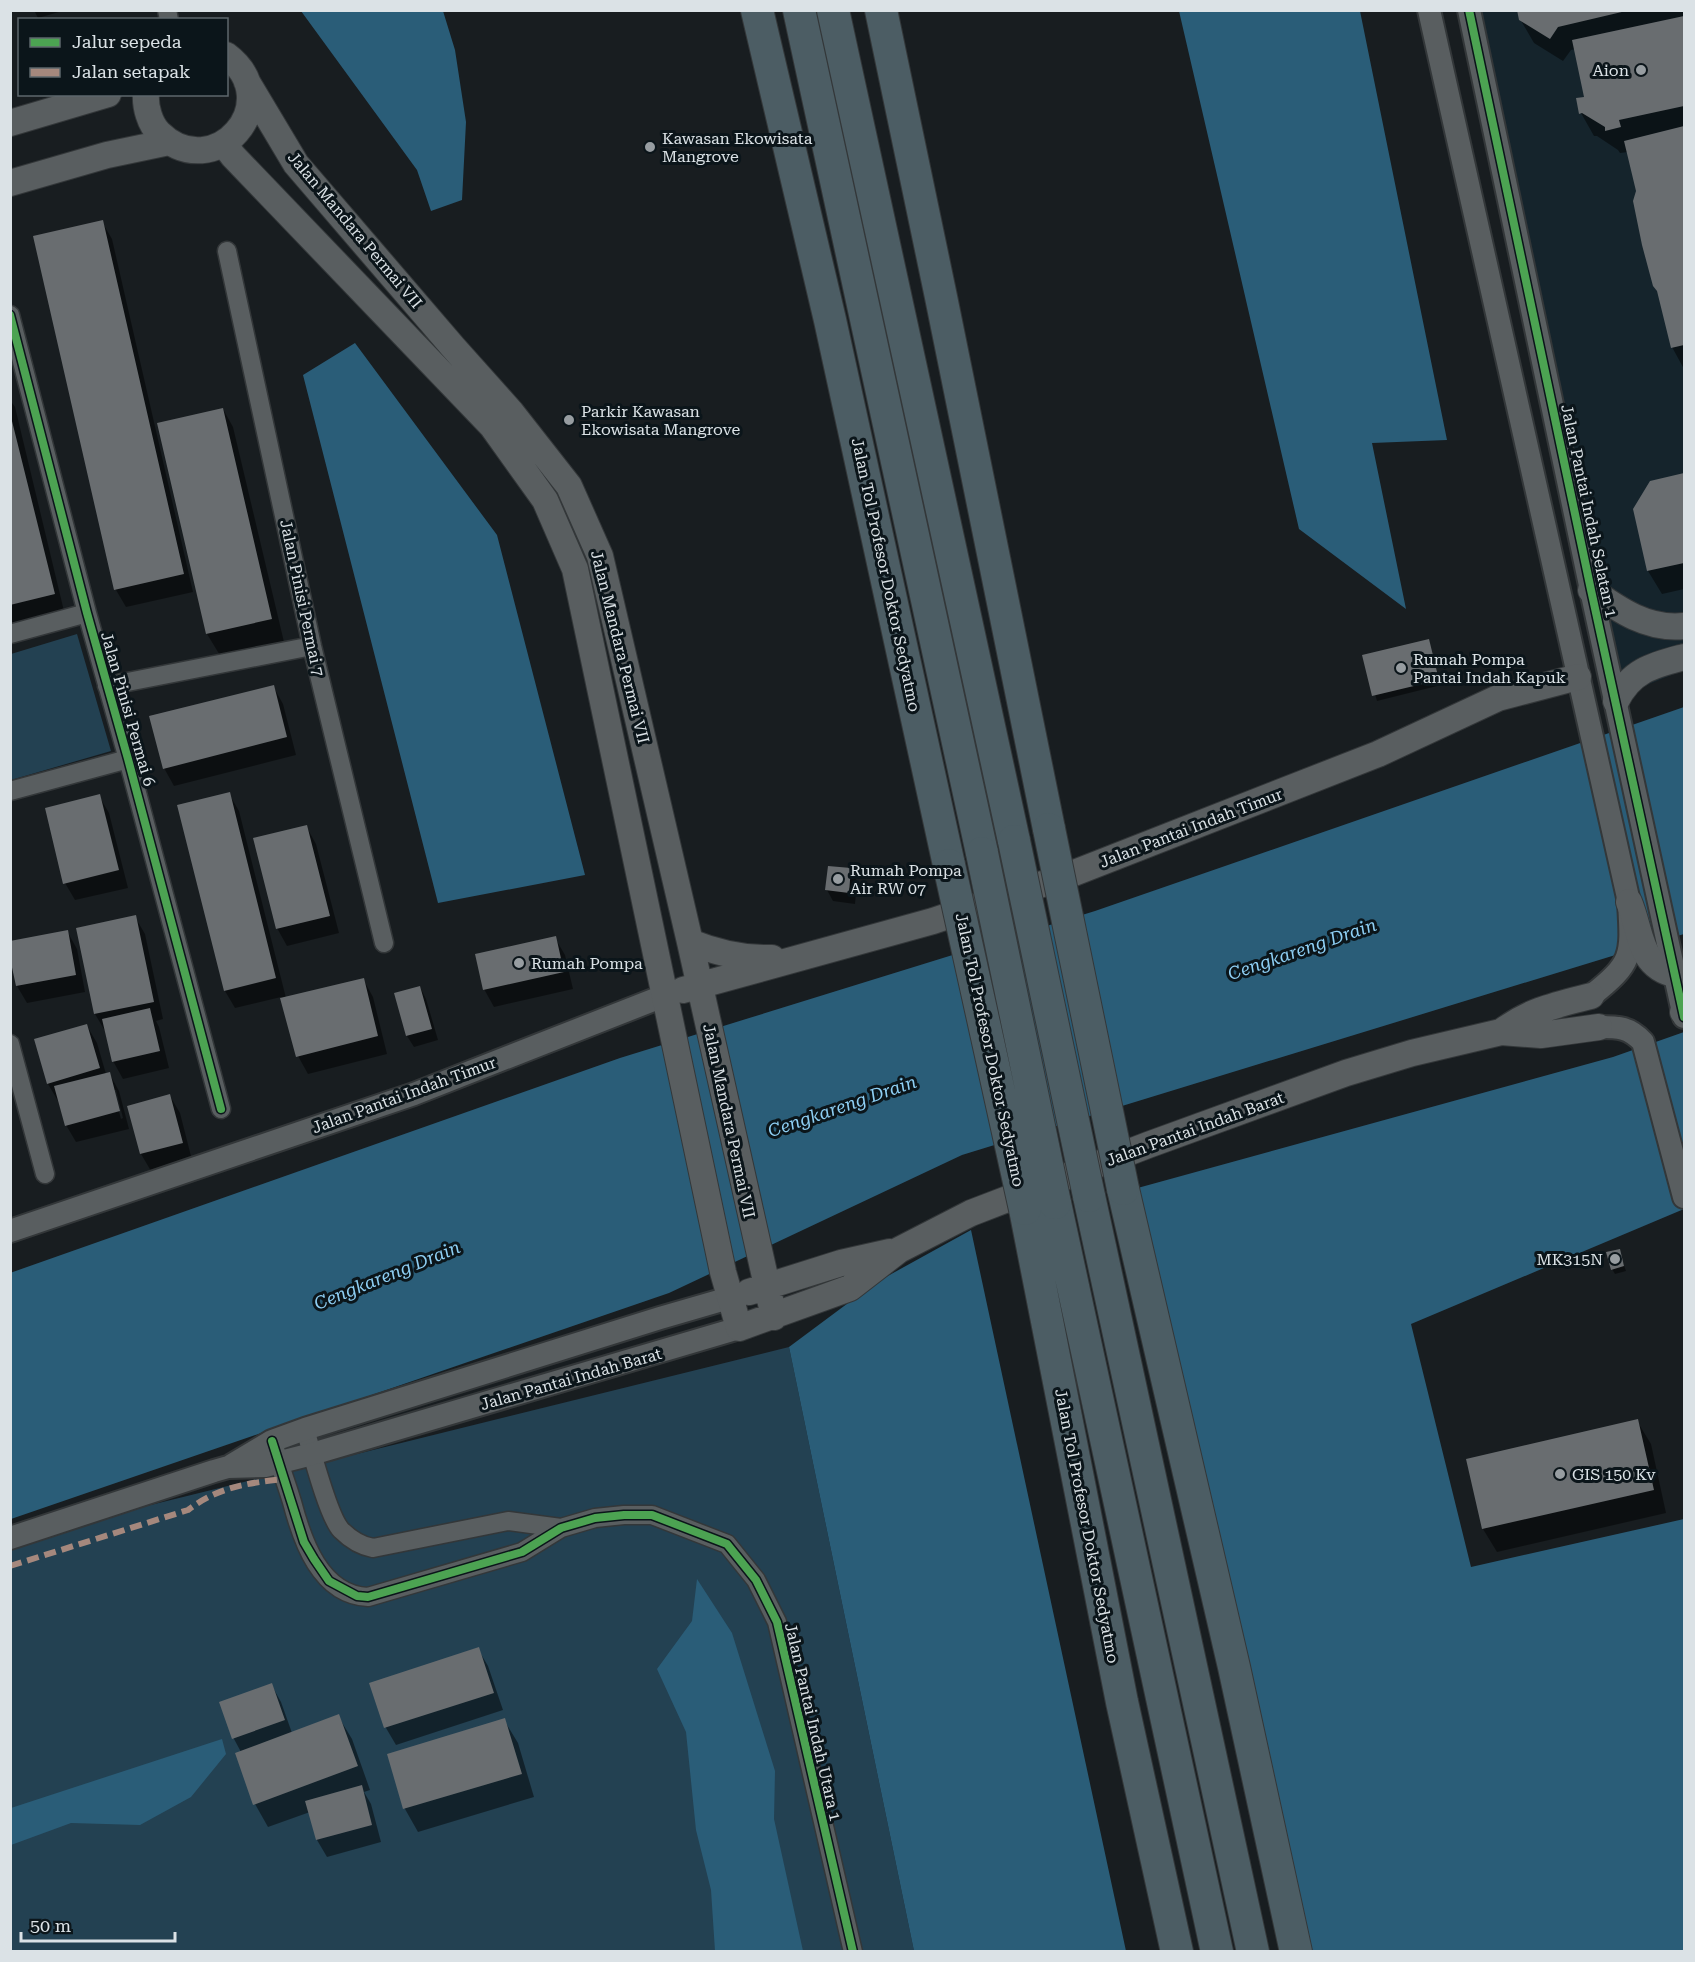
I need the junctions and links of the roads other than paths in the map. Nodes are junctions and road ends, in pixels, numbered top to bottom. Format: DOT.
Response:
graph roads {
  1 [pos="757,10"];
  2 [pos="799,10"];
  3 [pos="833,10"];
  4 [pos="881,10"];
  5 [pos="1430,10"];
  6 [pos="1469,10"];
  7 [pos="228,57"];
  8 [pos="248,82"];
  9 [pos="101,96"];
  10 [pos="146,96"];
  11 [pos="10,123"];
  12 [pos="169,142"];
  13 [pos="224,144"];
  14 [pos="10,183"];
  15 [pos="227,251"];
  16 [pos="10,315"];
  17 [pos="1591,590"];
  18 [pos="87,614"];
  19 [pos="1684,627"];
  20 [pos="10,634"];
  21 [pos="312,646"];
  22 [pos="1684,657"];
  23 [pos="1578,676"];
  24 [pos="107,686"];
  25 [pos="1617,708"];
  26 [pos="1588,724"];
  27 [pos="128,759"];
  28 [pos="10,791"];
  29 [pos="1629,902"];
  30 [pos="690,942"];
  31 [pos="384,943"];
  32 [pos="1647,950"];
  33 [pos="796,958"];
  34 [pos="1680,975"];
  35 [pos="699,985"];
  36 [pos="666,995"];
  37 [pos="1591,996"];
  38 [pos="1684,1013"];
  39 [pos="1599,1027"];
  40 [pos="1501,1032"];
  41 [pos="10,1044"];
  42 [pos="221,1110"];
  43 [pos="45,1174"];
  44 [pos="1684,1197"];
  45 [pos="1040,1206"];
  46 [pos="10,1231"];
  47 [pos="899,1250"];
  48 [pos="765,1287"];
  49 [pos="729,1298"];
  50 [pos="774,1317"];
  51 [pos="739,1328"];
  52 [pos="305,1429"];
  53 [pos="275,1452"];
  54 [pos="312,1454"];
  55 [pos="561,1528"];
  56 [pos="10,1538"];
  57 [pos="853,1952"];
  58 [pos="1177,1952"];
  59 [pos="1217,1952"];
  60 [pos="1253,1952"];
  61 [pos="1296,1952"];
  1 -- 45 [label="highway, Jalan Tol Profesor Doktor Sedyatmo, bridge"];
  2 -- 45 [label="highway, Jalan Tol Profesor Doktor Sedyatmo, bridge"];
  3 -- 60 [label="highway, bridge"];
  4 -- 61 [label="highway, bridge"];
  5 -- 23 [label="street"];
  6 -- 17 [label="street, Jalan Pantai Indah Selatan 1"];
  7 -- 8 [label="main road, Jalan Mandara Permai VII"];
  8 -- 13 [label="main road"];
  8 -- 30 [label="main road, Jalan Mandara Permai VII"];
  9 -- 11 [label="main road"];
  10 -- 12 [label="main road"];
  12 -- 13 [label="main road"];
  12 -- 14 [label="main road"];
  13 -- 36 [label="main road, Jalan Mandara Permai VII"];
  15 -- 21 [label="street, Jalan Pinisi Permai 7"];
  16 -- 18 [label="street, Jalan Pinisi Permai 6"];
  17 -- 19 [label="main road"];
  17 -- 25 [label="street, Jalan Pantai Indah Selatan 1"];
  17 -- 26 [label="street"];
  18 -- 20 [label="street"];
  18 -- 24 [label="street, Jalan Pinisi Permai 6"];
  21 -- 24 [label="street"];
  21 -- 31 [label="street, Jalan Pinisi Permai 7"];
  22 -- 25 [label="main road"];
  23 -- 26 [label="street"];
  23 -- 33 [label="main road, Jalan Pantai Indah Timur"];
  24 -- 27 [label="street, Jalan Pinisi Permai 6"];
  25 -- 32 [label="street, Jalan Pantai Indah Selatan 1"];
  26 -- 29 [label="street"];
  27 -- 28 [label="street"];
  27 -- 42 [label="street, Jalan Pinisi Permai 6"];
  29 -- 32 [label="main road"];
  30 -- 33 [label="main road, Jalan Pantai Indah Timur"];
  30 -- 35 [label="main road, Jalan Mandara Permai VII"];
  32 -- 34 [label="main road"];
  32 -- 37 [label="street"];
  33 -- 35 [label="main road, Jalan Pantai Indah Timur"];
  34 -- 38 [label="street"];
  35 -- 36 [label="main road, Jalan Pantai Indah Timur"];
  35 -- 48 [label="main road, Jalan Mandara Permai VII"];
  36 -- 46 [label="street, Jalan Pantai Indah Timur"];
  36 -- 49 [label="main road, Jalan Mandara Permai VII"];
  37 -- 40 [label="main road, Jalan Pantai Indah Barat"];
  39 -- 40 [label="main road, Jalan Pantai Indah Barat"];
  39 -- 44 [label="street"];
  40 -- 47 [label="main road, Jalan Pantai Indah Barat"];
  41 -- 43 [label="street"];
  45 -- 58 [label="highway, Jalan Tol Profesor Doktor Sedyatmo"];
  45 -- 59 [label="highway, Jalan Tol Profesor Doktor Sedyatmo"];
  47 -- 48 [label="main road, Jalan Pantai Indah Barat"];
  47 -- 50 [label="main road, Jalan Pantai Indah Barat"];
  48 -- 49 [label="main road, Jalan Pantai Indah Barat"];
  48 -- 50 [label="main road, Jalan Mandara Permai VII"];
  49 -- 51 [label="main road, Jalan Mandara Permai VII"];
  49 -- 52 [label="street, Jalan Pantai Indah Barat"];
  50 -- 51 [label="main road, Jalan Pantai Indah Barat"];
  51 -- 54 [label="street, Jalan Pantai Indah Barat"];
  52 -- 53 [label="street, Jalan Pantai Indah Barat"];
  52 -- 54 [label="street, Jalan Pantai Indah Utara 1"];
  53 -- 54 [label="street, Jalan Pantai Indah Barat"];
  53 -- 55 [label="street, Jalan Pantai Indah Utara 1"];
  53 -- 56 [label="street, Jalan Pantai Indah Barat"];
  54 -- 55 [label="street, Jalan Pantai Indah Utara 1"];
  55 -- 57 [label="street, Jalan Pantai Indah Utara 1"];
}
